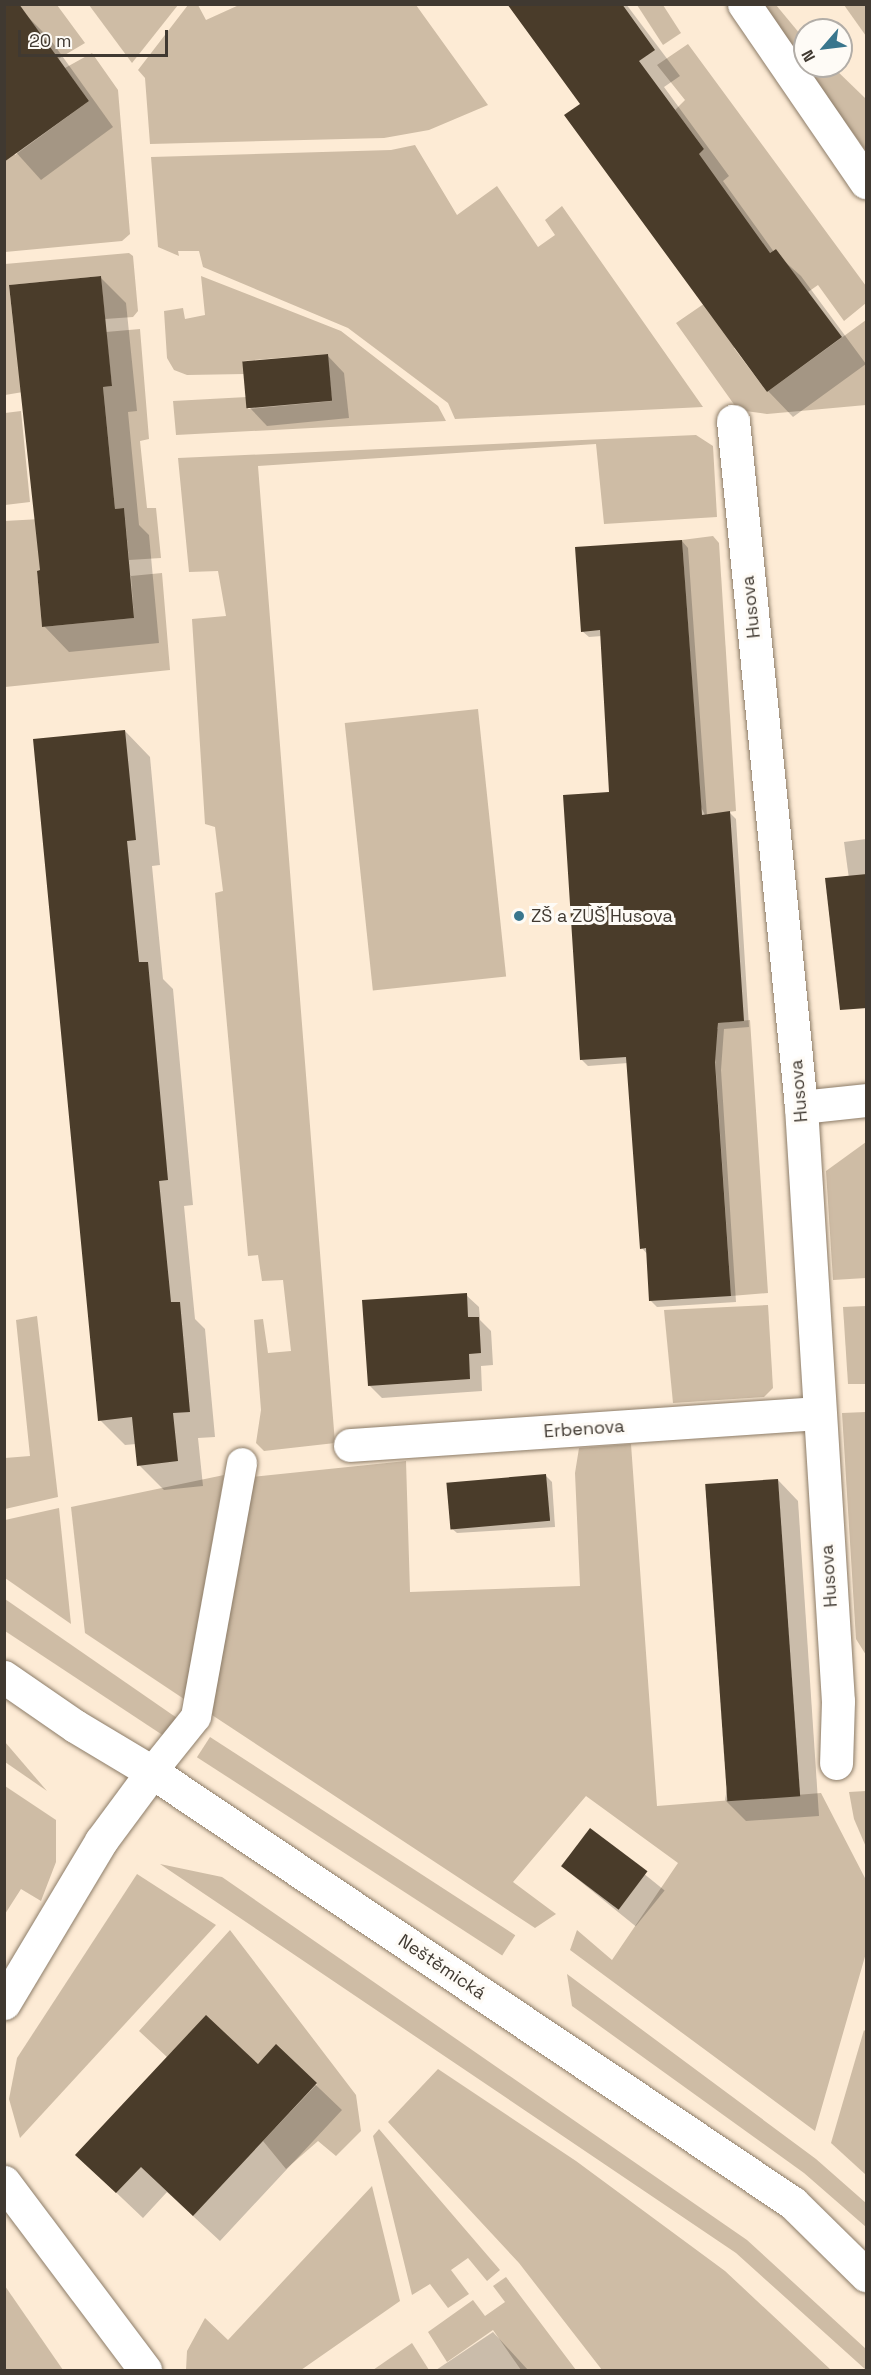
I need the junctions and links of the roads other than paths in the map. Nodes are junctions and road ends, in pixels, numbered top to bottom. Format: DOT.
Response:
graph roads {
  1 [pos="744,4"];
  2 [pos="867,182"];
  3 [pos="733,421"];
  4 [pos="867,1100"];
  5 [pos="801,1107"];
  6 [pos="818,1413"];
  7 [pos="350,1445"];
  8 [pos="242,1463"];
  9 [pos="4,1677"];
  10 [pos="836,1763"];
  11 [pos="152,1772"];
  12 [pos="4,2002"];
  13 [pos="4,2182"];
  14 [pos="867,2275"];
  15 [pos="145,2370"];
  1 -- 2 [label="street"];
  3 -- 5 [label="street, Husova"];
  4 -- 5 [label="street"];
  5 -- 6 [label="street, Husova"];
  6 -- 7 [label="street, Erbenova"];
  6 -- 10 [label="street, Husova"];
  8 -- 11 [label="street"];
  9 -- 11 [label="street, Neštěmická"];
  11 -- 12 [label="street"];
  11 -- 14 [label="street, Neštěmická"];
  13 -- 15 [label="street"];
}
